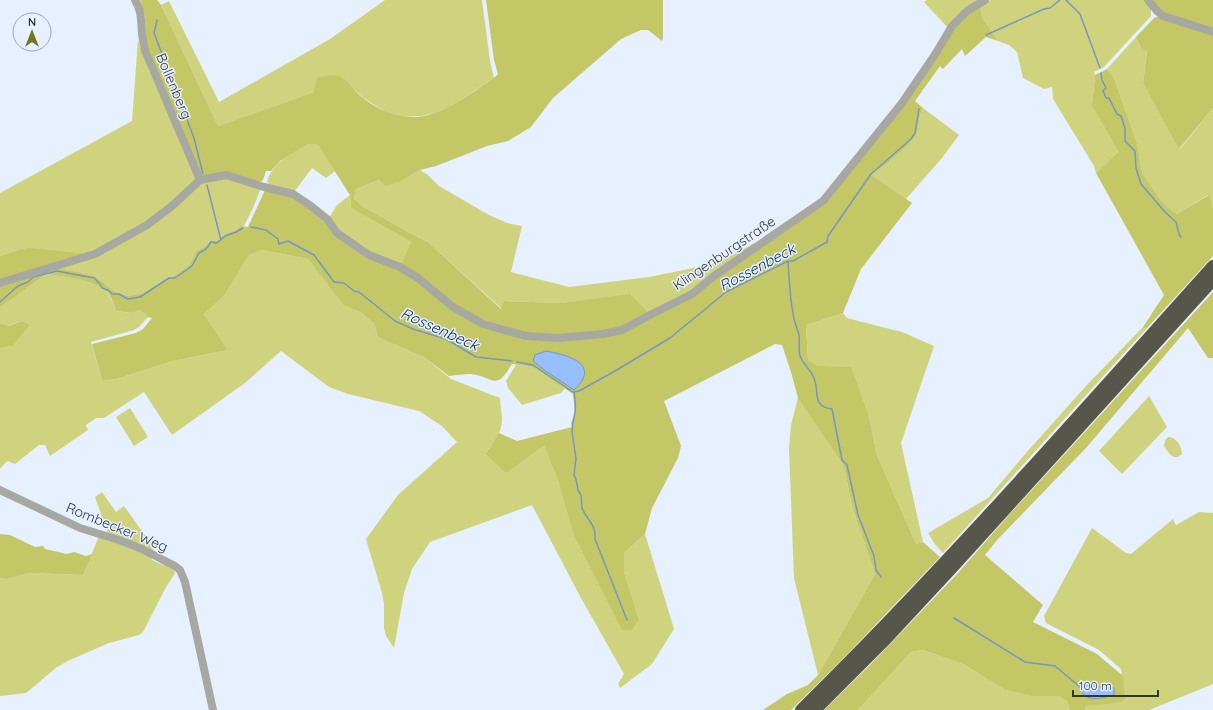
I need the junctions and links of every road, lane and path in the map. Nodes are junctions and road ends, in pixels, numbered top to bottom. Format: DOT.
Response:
graph roads {
  1 [pos="136,0"];
  2 [pos="985,0"];
  3 [pos="1148,0"];
  4 [pos="1213,32"];
  5 [pos="200,180"];
  6 [pos="1213,266"];
  7 [pos="1213,280"];
  8 [pos="0,283"];
  9 [pos="0,490"];
  10 [pos="213,710"];
  11 [pos="801,710"];
  12 [pos="815,710"];
  1 -- 5 [label="street, Bollenberg"];
  2 -- 5 [label="street, Klingenburgstraße"];
  3 -- 4 [label="street"];
  5 -- 8 [label="street"];
  6 -- 11 [label="highway"];
  7 -- 12 [label="highway"];
  9 -- 10 [label="street, Rombecker Weg"];
}
